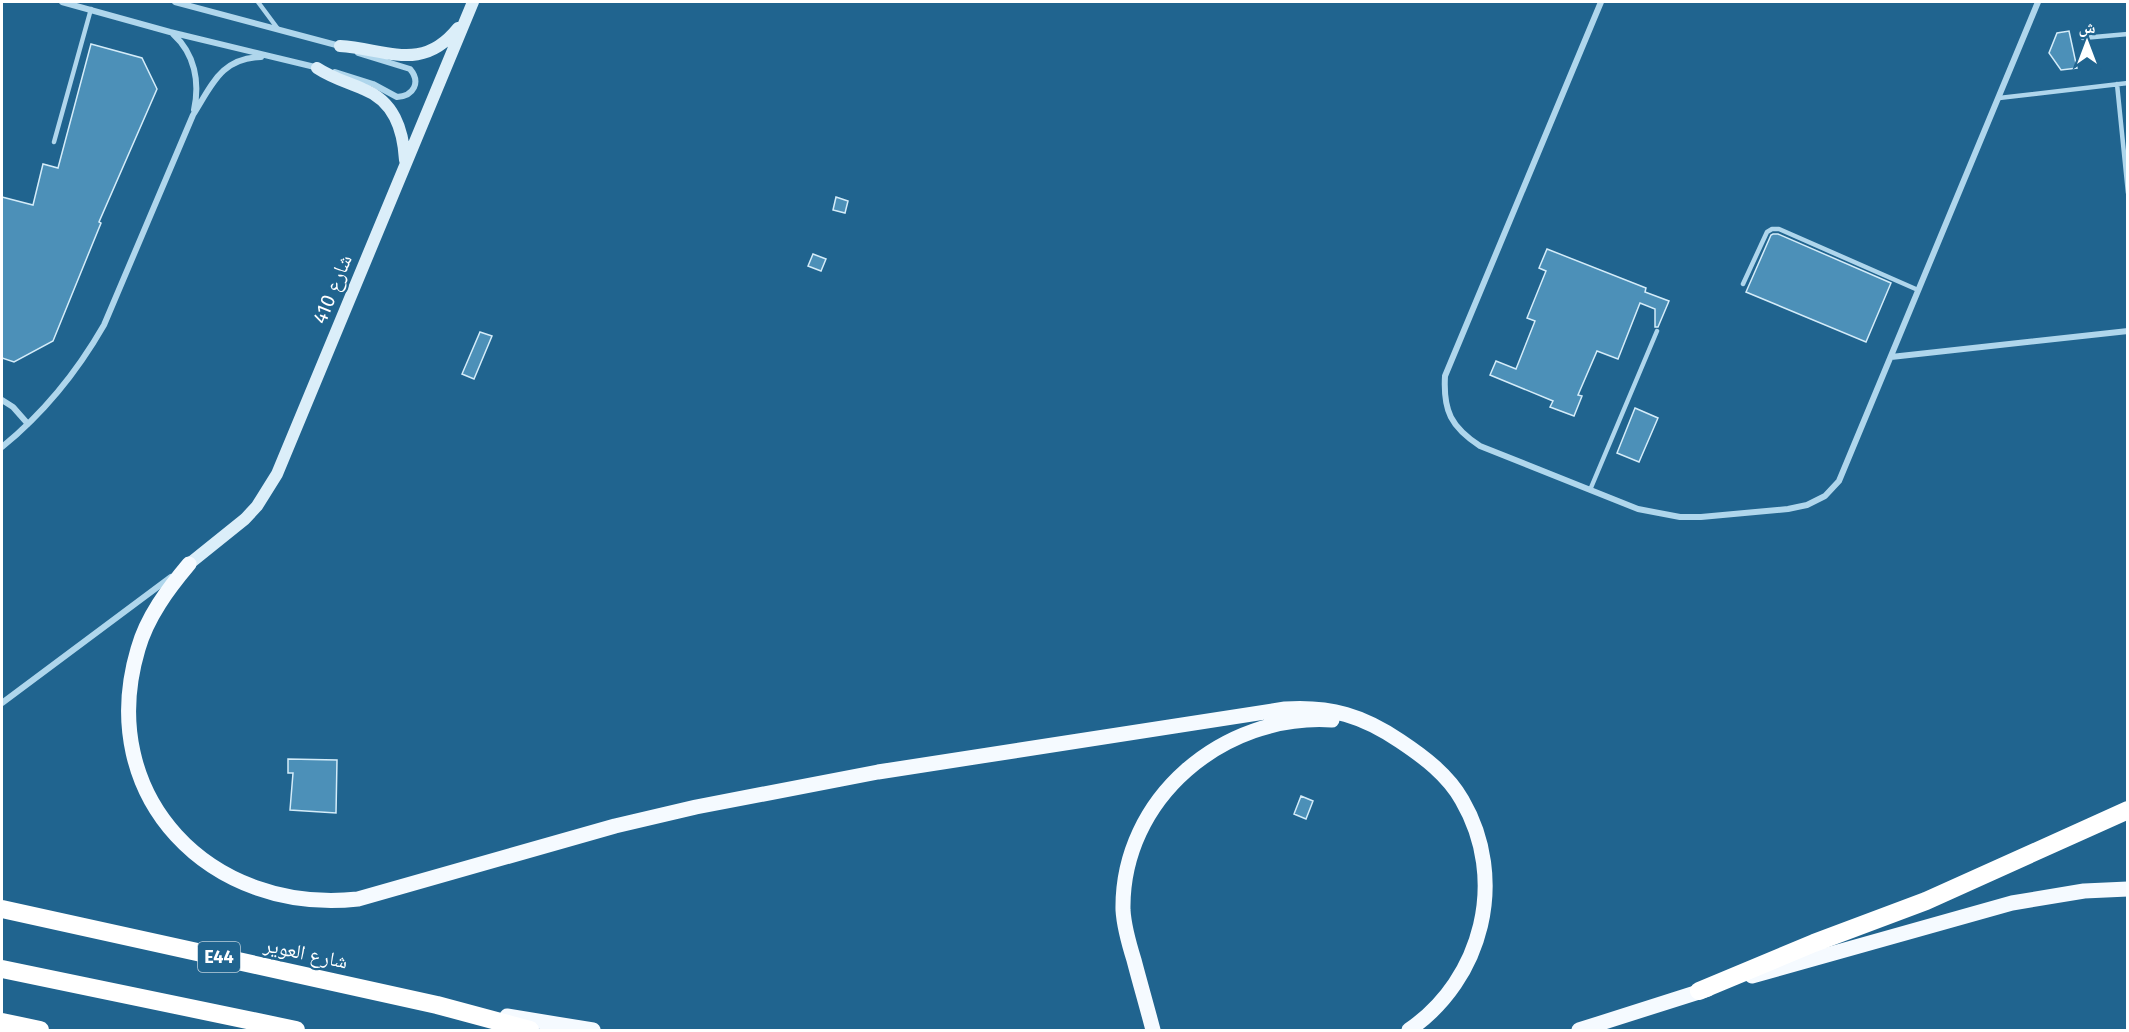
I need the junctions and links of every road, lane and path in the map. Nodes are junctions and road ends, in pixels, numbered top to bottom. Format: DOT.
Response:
graph roads {
  1 [pos="62,2"];
  2 [pos="175,2"];
  3 [pos="194,2"];
  4 [pos="258,2"];
  5 [pos="473,2"];
  6 [pos="1601,2"];
  7 [pos="2038,2"];
  8 [pos="187,5"];
  9 [pos="91,9"];
  10 [pos="466,17"];
  11 [pos="278,29"];
  12 [pos="170,32"];
  13 [pos="2127,34"];
  14 [pos="2084,38"];
  15 [pos="340,46"];
  16 [pos="268,57"];
  17 [pos="317,68"];
  18 [pos="2127,83"];
  19 [pos="2117,84"];
  20 [pos="1999,98"];
  21 [pos="193,114"];
  22 [pos="54,142"];
  23 [pos="405,164"];
  24 [pos="2127,194"];
  25 [pos="1743,284"];
  26 [pos="1918,290"];
  27 [pos="1657,331"];
  28 [pos="2127,331"];
  29 [pos="1891,357"];
  30 [pos="2,400"];
  31 [pos="28,424"];
  32 [pos="2,447"];
  33 [pos="1590,490"];
  34 [pos="189,564"];
  35 [pos="2,702"];
  36 [pos="1400,741"];
  37 [pos="2127,810"];
  38 [pos="2127,889"];
  39 [pos="2,909"];
  40 [pos="2,969"];
  41 [pos="1699,992"];
  42 [pos="437,1005"];
  43 [pos="2,1022"];
  44 [pos="40,1030"];
  45 [pos="296,1030"];
  46 [pos="530,1030"];
  47 [pos="593,1030"];
  48 [pos="1153,1030"];
  49 [pos="1409,1030"];
  50 [pos="1579,1030"];
  1 -- 9 [label="street"];
  2 -- 8 [label="street"];
  3 -- 8 [label="lane"];
  4 -- 11 [label="lane"];
  5 -- 10 [label="street, شارع 410"];
  6 -- 33 [label="street"];
  7 -- 20 [label="street"];
  8 -- 11 [label="street"];
  9 -- 12 [label="street"];
  9 -- 22 [label="lane"];
  10 -- 15 [label="street"];
  10 -- 23 [label="street, شارع 410"];
  11 -- 15 [label="street"];
  12 -- 16 [label="street"];
  12 -- 21 [label="street"];
  13 -- 14 [label="lane"];
  15 -- 17 [label="street"];
  16 -- 17 [label="street"];
  16 -- 21 [label="street"];
  17 -- 23 [label="street"];
  18 -- 19 [label="lane"];
  19 -- 20 [label="lane"];
  19 -- 24 [label="lane"];
  20 -- 26 [label="street"];
  21 -- 31 [label="street"];
  23 -- 34 [label="street, شارع 410"];
  25 -- 26 [label="lane"];
  26 -- 29 [label="street"];
  27 -- 33 [label="lane"];
  28 -- 29 [label="street"];
  29 -- 33 [label="street"];
  30 -- 31 [label="street"];
  31 -- 32 [label="street"];
  34 -- 35 [label="street"];
  34 -- 36 [label="main road"];
  36 -- 48 [label="main road"];
  36 -- 49 [label="main road"];
  37 -- 41 [label="highway"];
  38 -- 41 [label="main road"];
  39 -- 42 [label="highway, شارع العوير / E44"];
  40 -- 45 [label="highway"];
  41 -- 50 [label="main road"];
  42 -- 46 [label="highway, شارع العوير / E44"];
  42 -- 47 [label="main road"];
  43 -- 44 [label="highway"];
}
